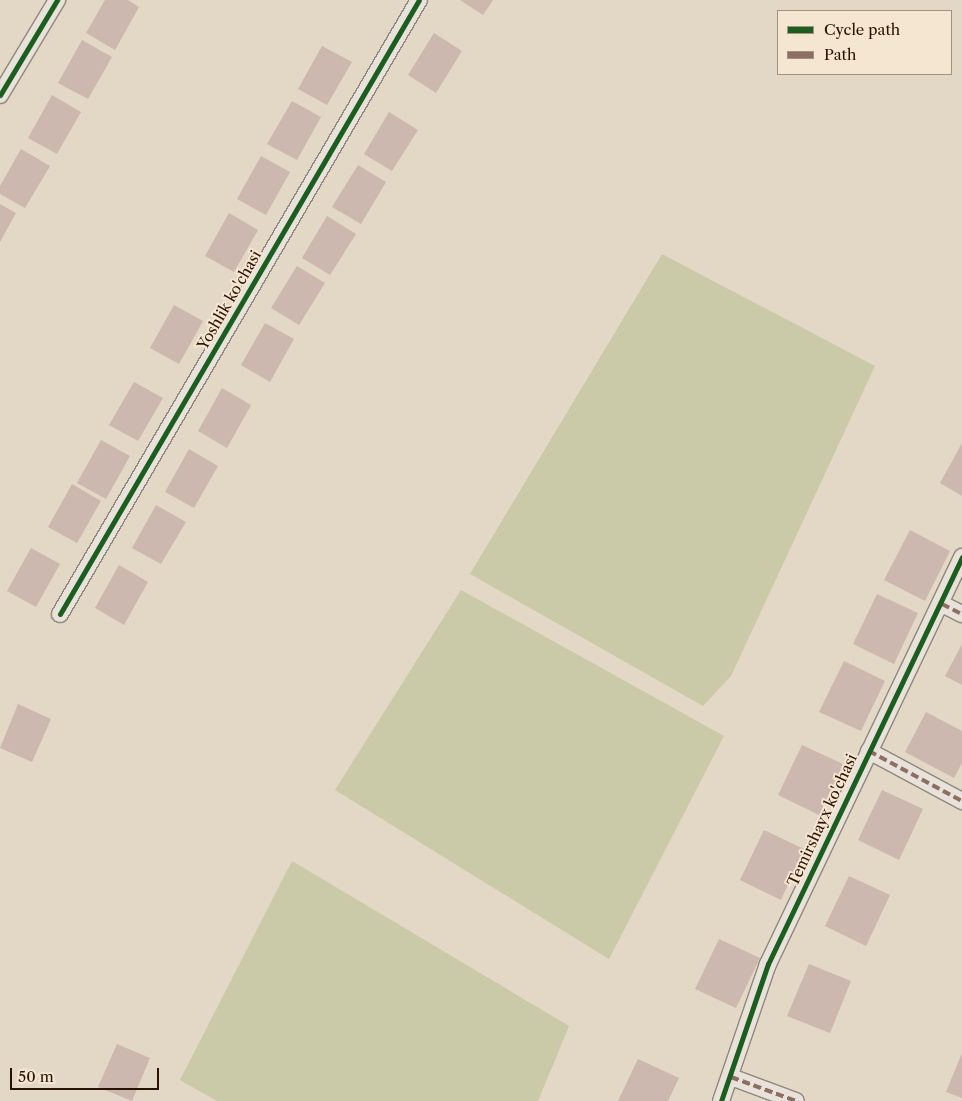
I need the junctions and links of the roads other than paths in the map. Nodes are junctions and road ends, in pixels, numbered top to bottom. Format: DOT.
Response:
graph roads {
  1 [pos="57,0"];
  2 [pos="419,0"];
  3 [pos="0,95"];
  4 [pos="962,557"];
  5 [pos="942,604"];
  6 [pos="60,614"];
  7 [pos="962,614"];
  8 [pos="869,750"];
  9 [pos="962,801"];
  10 [pos="731,1077"];
  11 [pos="720,1101"];
  12 [pos="796,1101"];
  1 -- 3 [label="street"];
  2 -- 6 [label="street, Yoshlik ko'chasi"];
  4 -- 5 [label="street, Temirshayx ko'chasi"];
  5 -- 7 [label="street"];
  5 -- 8 [label="street, Temirshayx ko'chasi"];
  8 -- 9 [label="street"];
  8 -- 10 [label="street, Temirshayx ko'chasi"];
  10 -- 11 [label="street, Temirshayx ko'chasi"];
  10 -- 12 [label="street"];
}
